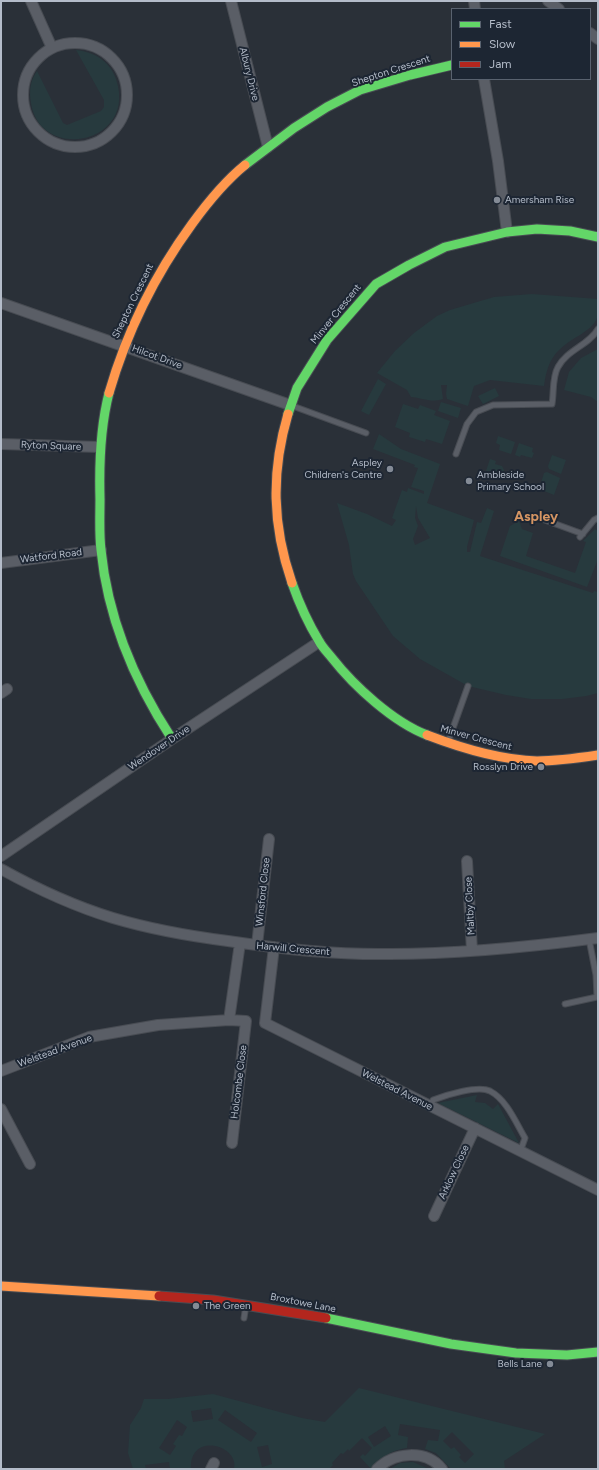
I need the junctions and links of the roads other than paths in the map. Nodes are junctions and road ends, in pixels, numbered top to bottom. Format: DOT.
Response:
graph roads {
  1 [pos="31,1"];
  2 [pos="231,1"];
  3 [pos="548,1"];
  4 [pos="558,8"];
  5 [pos="52,48"];
  6 [pos="451,65"];
  7 [pos="484,80"];
  8 [pos="268,146"];
  9 [pos="507,232"];
  10 [pos="598,237"];
  11 [pos="1,303"];
  12 [pos="598,329"];
  13 [pos="124,345"];
  14 [pos="290,405"];
  15 [pos="366,433"];
  16 [pos="1,444"];
  17 [pos="100,447"];
  18 [pos="456,454"];
  19 [pos="598,518"];
  20 [pos="542,519"];
  21 [pos="101,550"];
  22 [pos="1,563"];
  23 [pos="319,642"];
  24 [pos="468,686"];
  25 [pos="172,739"];
  26 [pos="448,743"];
  27 [pos="598,755"];
  28 [pos="269,839"];
  29 [pos="1,856"];
  30 [pos="467,861"];
  31 [pos="1,869"];
  32 [pos="594,939"];
  33 [pos="240,943"];
  34 [pos="257,945"];
  35 [pos="274,947"];
  36 [pos="472,951"];
  37 [pos="565,1004"];
  38 [pos="229,1020"];
  39 [pos="246,1021"];
  40 [pos="1,1071"];
  41 [pos="430,1106"];
  42 [pos="1,1109"];
  43 [pos="475,1128"];
  44 [pos="232,1143"];
  45 [pos="520,1152"];
  46 [pos="30,1164"];
  47 [pos="598,1190"];
  48 [pos="434,1216"];
  49 [pos="1,1286"];
  50 [pos="246,1304"];
  51 [pos="244,1318"];
  52 [pos="598,1352"];
  53 [pos="377,1469"];
  54 [pos="442,1469"];
  1 -- 5 [label="street"];
  2 -- 8 [label="street, Albury Drive"];
  3 -- 4 [label="street"];
  5 -- 5 [label="street"];
  6 -- 8 [label="street, Shepton Crescent"];
  7 -- 9 [label="street"];
  8 -- 13 [label="street, Shepton Crescent"];
  9 -- 10 [label="street, Minver Crescent"];
  9 -- 14 [label="street, Minver Crescent"];
  11 -- 13 [label="street, Hilcot Drive"];
  12 -- 18 [label="lane"];
  13 -- 14 [label="street, Hilcot Drive"];
  13 -- 17 [label="street, Shepton Crescent"];
  14 -- 15 [label="lane"];
  14 -- 23 [label="street, Minver Crescent"];
  16 -- 17 [label="street, Ryton Square"];
  17 -- 21 [label="street, Shepton Crescent"];
  19 -- 20 [label="lane"];
  21 -- 22 [label="street, Watford Road"];
  21 -- 25 [label="street, Shepton Crescent"];
  23 -- 25 [label="street, Wendover Drive"];
  23 -- 26 [label="street, Minver Crescent"];
  24 -- 26 [label="lane"];
  25 -- 29 [label="street, Wendover Drive"];
  26 -- 27 [label="street, Minver Crescent"];
  28 -- 34 [label="street, Winsford Close"];
  30 -- 36 [label="street, Maltby Close"];
  31 -- 33 [label="street, Harwill Crescent"];
  32 -- 36 [label="street, Harwill Crescent"];
  32 -- 37 [label="lane"];
  33 -- 34 [label="street, Harwill Crescent"];
  33 -- 38 [label="street"];
  34 -- 35 [label="street, Harwill Crescent"];
  35 -- 36 [label="street, Harwill Crescent"];
  35 -- 41 [label="street, Welstead Avenue"];
  38 -- 39 [label="street, Welstead Avenue"];
  38 -- 40 [label="street, Welstead Avenue"];
  39 -- 44 [label="street, Holcombe Close"];
  41 -- 43 [label="street, Welstead Avenue"];
  41 -- 45 [label="lane"];
  42 -- 46 [label="street"];
  43 -- 45 [label="street, Welstead Avenue"];
  43 -- 48 [label="street, Arklow Close"];
  45 -- 47 [label="street, Welstead Avenue"];
  49 -- 50 [label="street, Broxtowe Lane"];
  50 -- 51 [label="lane"];
  50 -- 52 [label="street, Broxtowe Lane"];
  53 -- 54 [label="street"];
}
